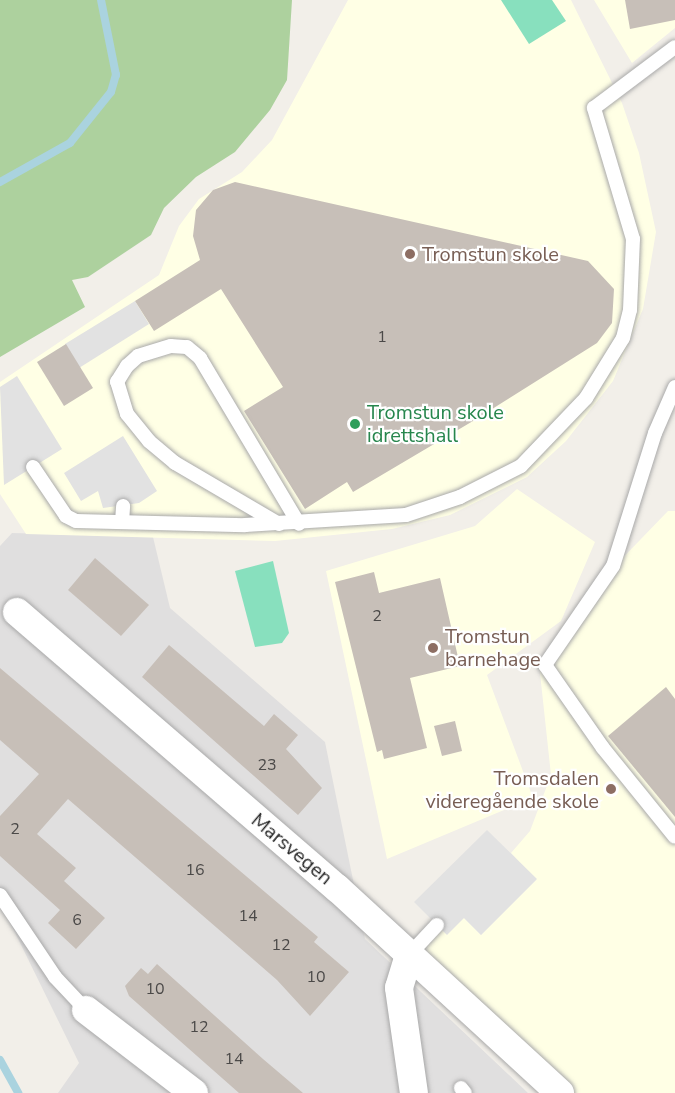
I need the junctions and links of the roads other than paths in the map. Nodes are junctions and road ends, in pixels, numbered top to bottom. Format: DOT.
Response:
graph roads {
  1 [pos="675,47"];
  2 [pos="675,387"];
  3 [pos="33,467"];
  4 [pos="123,506"];
  5 [pos="122,522"];
  6 [pos="279,524"];
  7 [pos="299,524"];
  8 [pos="17,612"];
  9 [pos="675,837"];
  10 [pos="0,895"];
  11 [pos="437,925"];
  12 [pos="410,955"];
  13 [pos="86,1010"];
  14 [pos="194,1093"];
  15 [pos="414,1093"];
  16 [pos="561,1093"];
  1 -- 7 [label="lane"];
  2 -- 9 [label="lane"];
  3 -- 5 [label="lane"];
  4 -- 5 [label="lane"];
  5 -- 6 [label="lane"];
  6 -- 7 [label="lane"];
  6 -- 7 [label="lane"];
  8 -- 12 [label="street, Marsvegen"];
  10 -- 13 [label="lane"];
  11 -- 12 [label="lane"];
  12 -- 15 [label="street"];
  12 -- 16 [label="street, Marsvegen"];
  13 -- 14 [label="street"];
}
